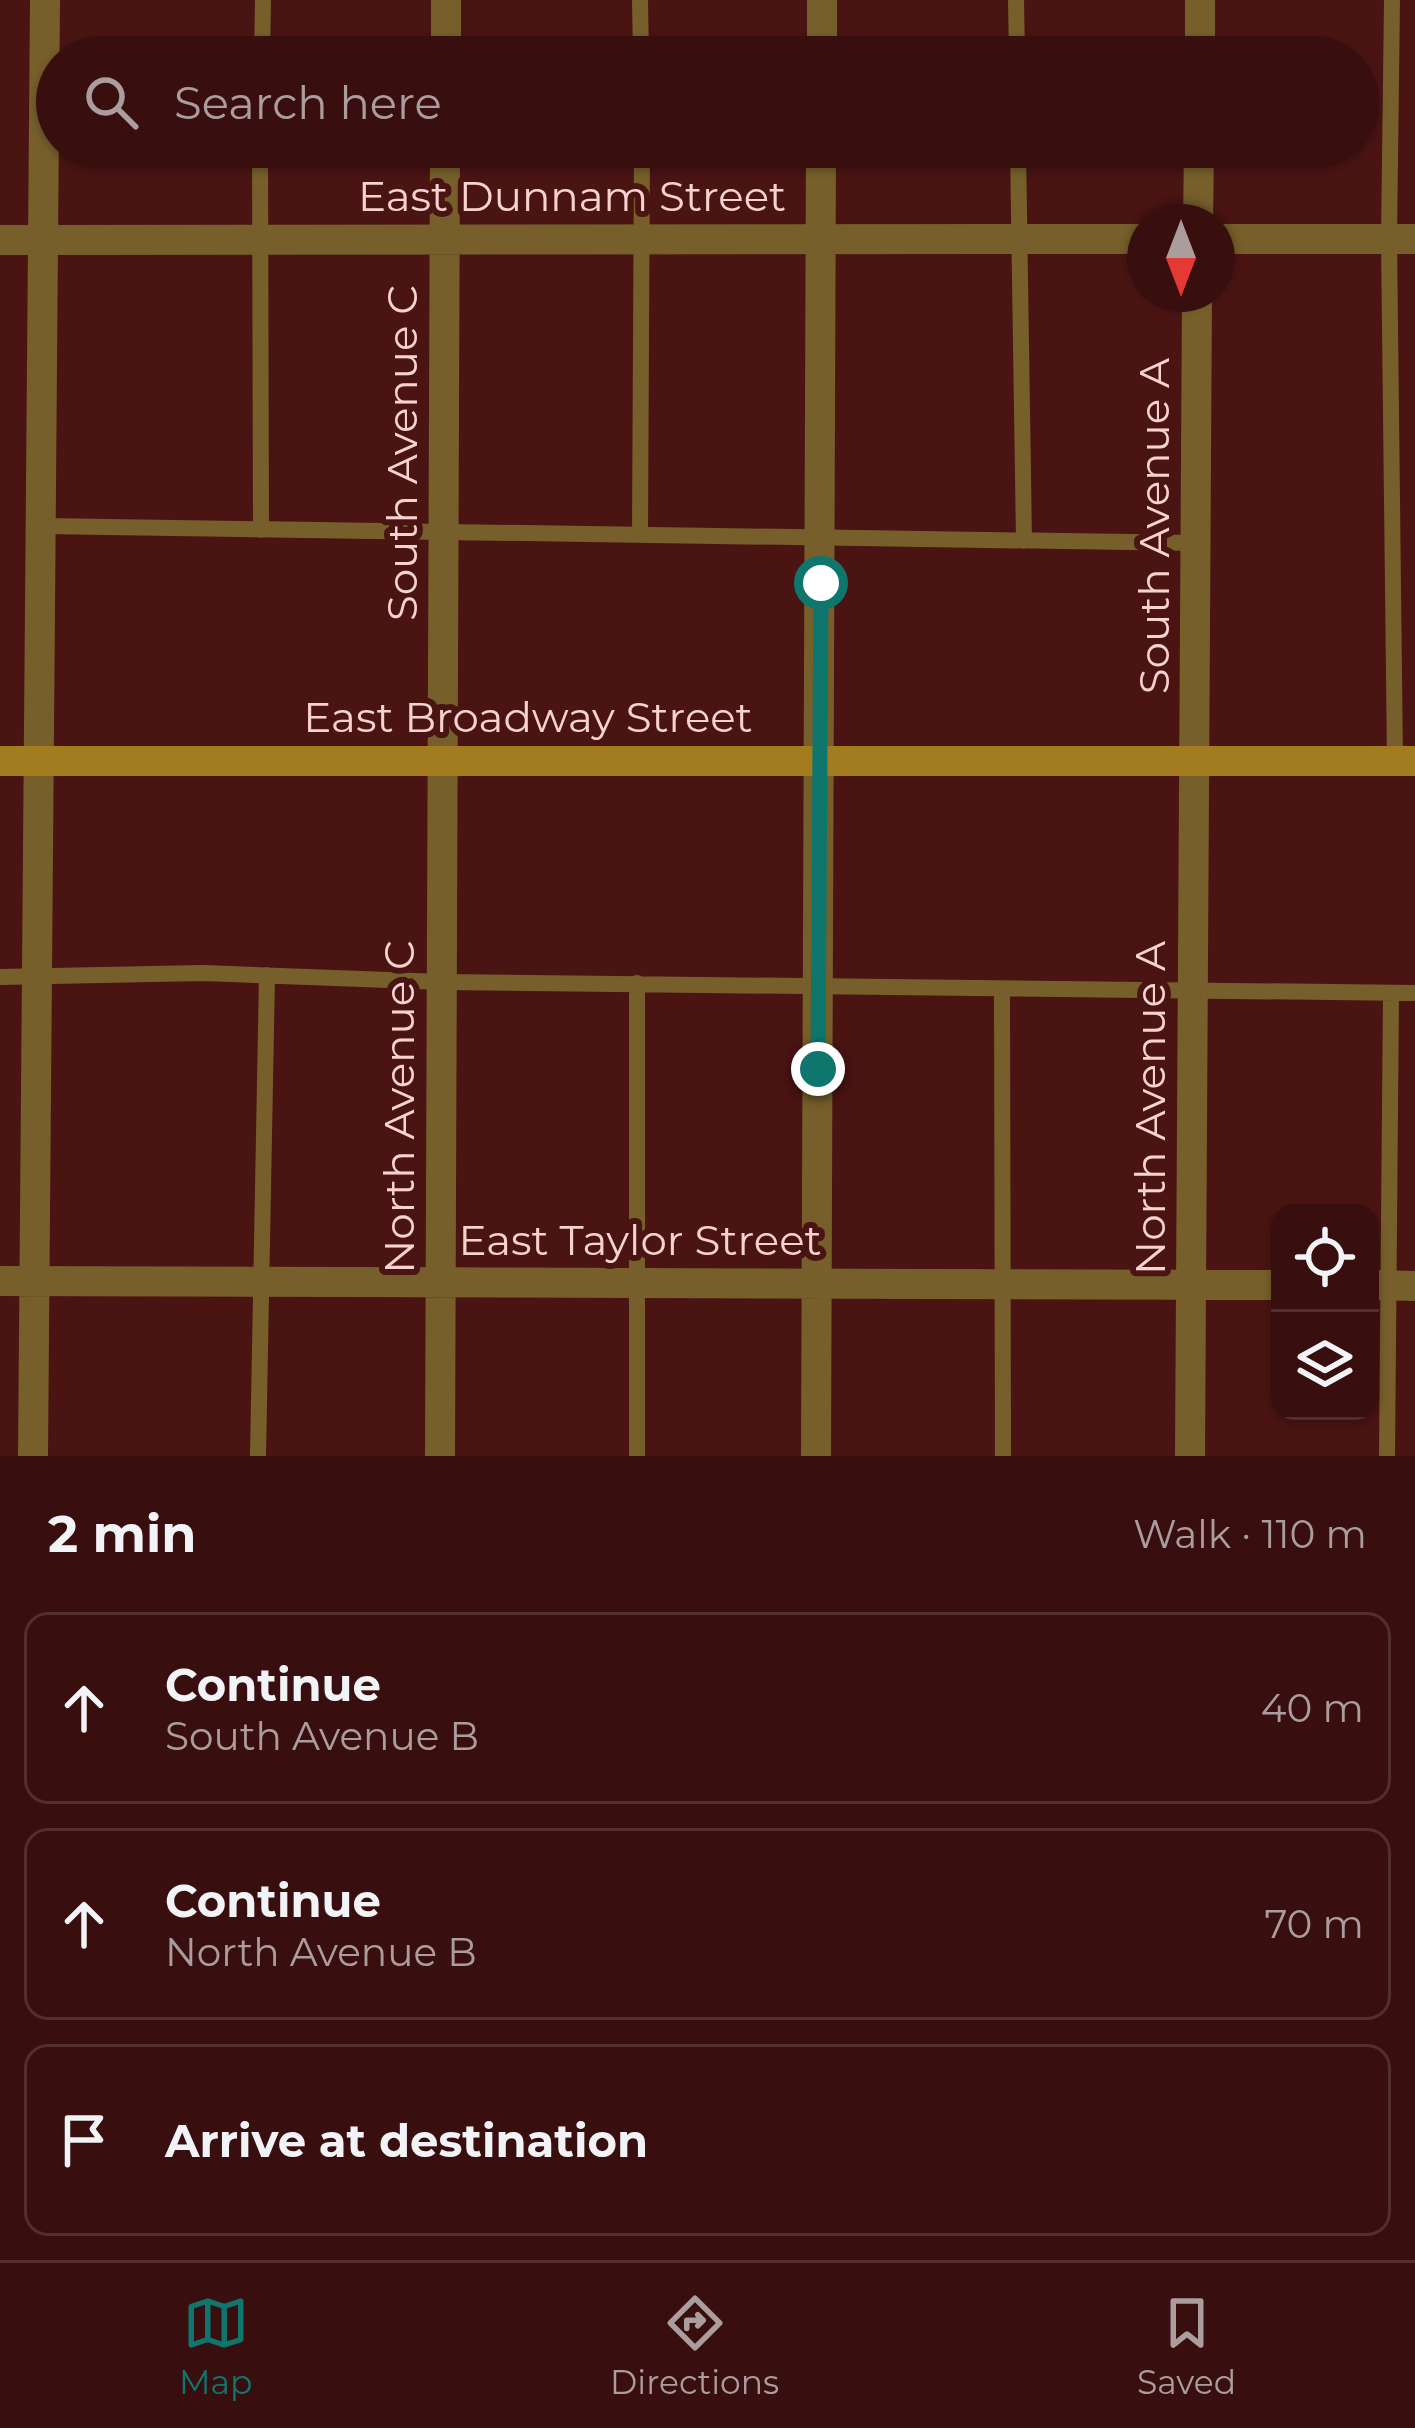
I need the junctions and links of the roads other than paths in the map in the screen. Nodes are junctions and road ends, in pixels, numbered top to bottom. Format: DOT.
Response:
graph roads {
  1 [pos="45,0"];
  2 [pos="263,0"];
  3 [pos="446,0"];
  4 [pos="640,0"];
  5 [pos="822,0"];
  6 [pos="1016,0"];
  7 [pos="1200,0"];
  8 [pos="1392,0"];
  9 [pos="45,36"];
  10 [pos="262,36"];
  11 [pos="446,36"];
  12 [pos="641,36"];
  13 [pos="821,36"];
  14 [pos="1017,36"];
  15 [pos="1200,36"];
  16 [pos="44,168"];
  17 [pos="260,168"];
  18 [pos="445,168"];
  19 [pos="642,168"];
  20 [pos="821,168"];
  21 [pos="1018,168"];
  22 [pos="1199,168"];
  23 [pos="1198,204"];
  24 [pos="445,237"];
  25 [pos="644,238"];
  26 [pos="821,238"];
  27 [pos="1019,238"];
  28 [pos="1127,238"];
  29 [pos="259,239"];
  30 [pos="1235,239"];
  31 [pos="1402,239"];
  32 [pos="0,240"];
  33 [pos="44,241"];
  34 [pos="1198,312"];
  35 [pos="42,526"];
  36 [pos="261,530"];
  37 [pos="443,532"];
  38 [pos="640,535"];
  39 [pos="821,538"];
  40 [pos="1024,541"];
  41 [pos="1196,543"];
  42 [pos="442,759"];
  43 [pos="40,760"];
  44 [pos="821,760"];
  45 [pos="1194,760"];
  46 [pos="0,761"];
  47 [pos="1405,761"];
  48 [pos="267,976"];
  49 [pos="0,977"];
  50 [pos="38,977"];
  51 [pos="442,982"];
  52 [pos="637,982"];
  53 [pos="819,984"];
  54 [pos="1002,990"];
  55 [pos="1193,991"];
  56 [pos="1391,993"];
  57 [pos="1415,993"];
  58 [pos="33,1280"];
  59 [pos="0,1281"];
  60 [pos="262,1281"];
  61 [pos="440,1281"];
  62 [pos="639,1282"];
  63 [pos="817,1283"];
  64 [pos="1000,1283"];
  65 [pos="1192,1284"];
  66 [pos="1271,1285"];
  67 [pos="1391,1286"];
  68 [pos="33,1456"];
  69 [pos="258,1456"];
  70 [pos="440,1456"];
  71 [pos="637,1456"];
  72 [pos="816,1456"];
  73 [pos="1004,1456"];
  74 [pos="1190,1456"];
  75 [pos="1387,1456"];
  1 -- 9 [label="street"];
  2 -- 10 [label="lane"];
  3 -- 11 [label="street"];
  4 -- 12 [label="lane"];
  5 -- 13 [label="street"];
  6 -- 14 [label="lane"];
  7 -- 15 [label="street"];
  8 -- 31 [label="lane"];
  16 -- 33 [label="street"];
  17 -- 29 [label="lane"];
  18 -- 24 [label="street, South Avenue C"];
  19 -- 25 [label="lane"];
  20 -- 26 [label="street"];
  21 -- 27 [label="lane"];
  22 -- 23 [label="street"];
  24 -- 25 [label="street, East Dunnam Street"];
  24 -- 29 [label="street, East Dunnam Street"];
  24 -- 37 [label="street, South Avenue C"];
  25 -- 26 [label="street, East Dunnam Street"];
  25 -- 38 [label="lane"];
  26 -- 27 [label="street, East Dunnam Street"];
  26 -- 39 [label="street"];
  27 -- 28 [label="street, East Dunnam Street"];
  27 -- 40 [label="lane"];
  29 -- 33 [label="street, East Dunnam Street"];
  29 -- 36 [label="lane"];
  30 -- 31 [label="street"];
  31 -- 47 [label="lane"];
  32 -- 33 [label="street, East Dunnam Street"];
  33 -- 35 [label="street"];
  34 -- 41 [label="street, South Avenue A"];
  35 -- 36 [label="lane"];
  35 -- 43 [label="street"];
  36 -- 37 [label="lane"];
  37 -- 38 [label="lane"];
  37 -- 42 [label="street, South Avenue C"];
  38 -- 39 [label="lane"];
  39 -- 40 [label="lane"];
  39 -- 44 [label="street"];
  40 -- 41 [label="lane"];
  41 -- 45 [label="street, South Avenue A"];
  42 -- 43 [label="main road, East Broadway Street"];
  42 -- 44 [label="main road, East Broadway Street"];
  42 -- 51 [label="street, North Avenue C"];
  43 -- 46 [label="main road, East Broadway Street"];
  43 -- 50 [label="street"];
  44 -- 45 [label="main road, East Broadway Street"];
  44 -- 53 [label="street"];
  45 -- 47 [label="main road, East Broadway Street"];
  45 -- 55 [label="street, North Avenue A"];
  48 -- 50 [label="lane"];
  48 -- 51 [label="lane"];
  48 -- 60 [label="lane"];
  49 -- 50 [label="lane"];
  50 -- 58 [label="street"];
  51 -- 52 [label="lane"];
  51 -- 61 [label="street, North Avenue C"];
  52 -- 53 [label="lane"];
  52 -- 62 [label="lane"];
  53 -- 54 [label="lane"];
  53 -- 63 [label="street"];
  54 -- 55 [label="lane"];
  54 -- 64 [label="lane"];
  55 -- 56 [label="lane"];
  55 -- 65 [label="street, North Avenue A"];
  56 -- 57 [label="lane"];
  56 -- 67 [label="lane"];
  58 -- 59 [label="street, East Taylor Street"];
  58 -- 60 [label="street, East Taylor Street"];
  58 -- 68 [label="street"];
  60 -- 61 [label="street, East Taylor Street"];
  60 -- 69 [label="lane"];
  61 -- 62 [label="street, East Taylor Street"];
  61 -- 70 [label="street, North Avenue C"];
  62 -- 63 [label="street, East Taylor Street"];
  62 -- 71 [label="lane"];
  63 -- 64 [label="street, East Taylor Street"];
  63 -- 72 [label="street"];
  64 -- 65 [label="street, East Taylor Street"];
  64 -- 73 [label="lane"];
  65 -- 66 [label="street, East Taylor Street"];
  65 -- 74 [label="street, North Avenue A"];
  67 -- 75 [label="lane"];
}
